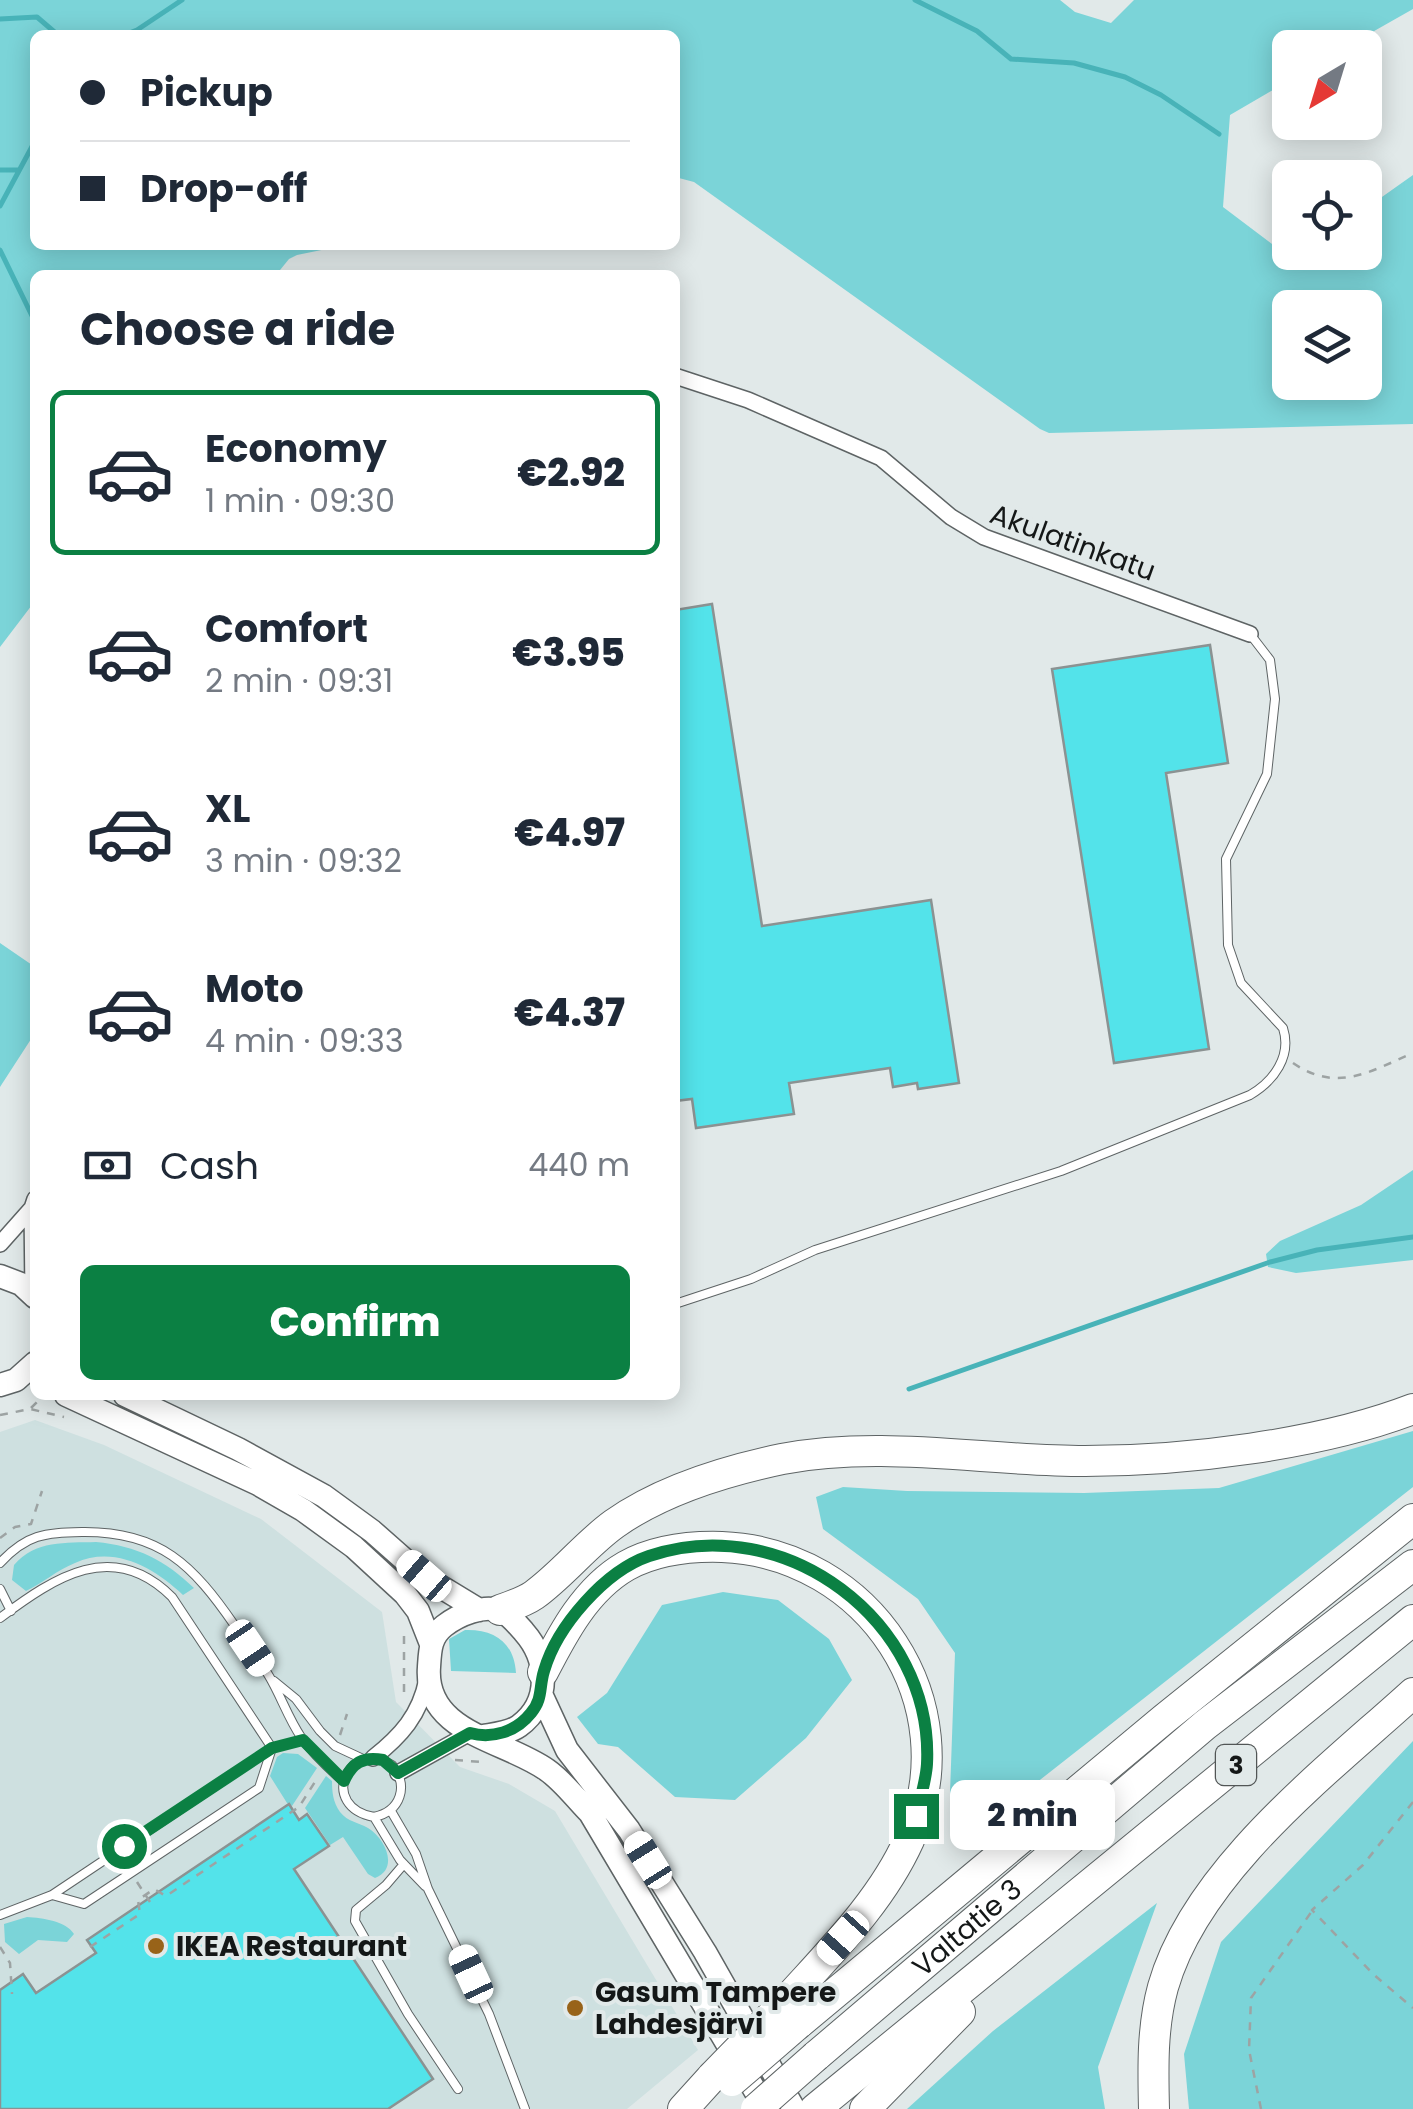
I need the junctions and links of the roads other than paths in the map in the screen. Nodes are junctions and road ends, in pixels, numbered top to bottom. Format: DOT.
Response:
graph roads {
  1 [pos="680,378"];
  2 [pos="1250,634"];
  3 [pos="30,1209"];
  4 [pos="0,1244"];
  5 [pos="0,1276"];
  6 [pos="30,1292"];
  7 [pos="680,1302"];
  8 [pos="77,1400"];
  9 [pos="136,1400"];
  10 [pos="1413,1409"];
  11 [pos="1413,1519"];
  12 [pos="0,1563"];
  13 [pos="1413,1564"];
  14 [pos="0,1589"];
  15 [pos="11,1610"];
  16 [pos="489,1610"];
  17 [pos="0,1618"];
  18 [pos="1413,1620"];
  19 [pos="431,1644"];
  20 [pos="428,1675"];
  21 [pos="270,1677"];
  22 [pos="542,1684"];
  23 [pos="1413,1693"];
  24 [pos="476,1735"];
  25 [pos="303,1740"];
  26 [pos="272,1748"];
  27 [pos="368,1759"];
  28 [pos="398,1773"];
  29 [pos="344,1781"];
  30 [pos="391,1810"];
  31 [pos="374,1817"];
  32 [pos="124,1846"];
  33 [pos="404,1864"];
  34 [pos="138,1868"];
  35 [pos="428,1889"];
  36 [pos="52,1895"];
  37 [pos="1060,1910"];
  38 [pos="0,1915"];
  39 [pos="791,2013"];
  40 [pos="458,2088"];
  41 [pos="711,2092"];
  42 [pos="826,2100"];
  43 [pos="526,2109"];
  44 [pos="683,2109"];
  45 [pos="756,2109"];
  46 [pos="766,2109"];
  47 [pos="794,2109"];
  48 [pos="865,2109"];
  49 [pos="1154,2109"];
  1 -- 2 [label="street, Akulatinkatu"];
  2 -- 7 [label="lane"];
  3 -- 4 [label="street"];
  5 -- 6 [label="main road"];
  8 -- 19 [label="main road"];
  9 -- 16 [label="main road"];
  10 -- 16 [label="highway"];
  11 -- 39 [label="highway"];
  12 -- 21 [label="lane"];
  13 -- 45 [label="highway, Valtatie 3, bridge"];
  14 -- 15 [label="lane"];
  15 -- 17 [label="lane"];
  15 -- 26 [label="lane"];
  16 -- 19 [label="main road"];
  16 -- 22 [label="main road"];
  18 -- 37 [label="highway, Valtatie 3 / 3"];
  19 -- 20 [label="main road"];
  20 -- 24 [label="main road"];
  20 -- 27 [label="street"];
  21 -- 25 [label="lane"];
  21 -- 27 [label="lane"];
  22 -- 24 [label="main road"];
  22 -- 39 [label="highway"];
  22 -- 47 [label="main road"];
  23 -- 49 [label="highway"];
  24 -- 28 [label="street"];
  24 -- 46 [label="main road"];
  25 -- 26 [label="lane"];
  25 -- 29 [label="lane"];
  26 -- 32 [label="lane"];
  26 -- 34 [label="lane"];
  27 -- 28 [label="lane"];
  27 -- 29 [label="lane"];
  28 -- 30 [label="lane"];
  29 -- 31 [label="lane"];
  30 -- 31 [label="lane"];
  30 -- 35 [label="lane"];
  31 -- 33 [label="lane"];
  32 -- 34 [label="lane"];
  32 -- 36 [label="lane"];
  33 -- 35 [label="lane"];
  33 -- 40 [label="lane"];
  34 -- 36 [label="lane"];
  35 -- 43 [label="lane"];
  36 -- 38 [label="lane"];
  37 -- 42 [label="highway, Valtatie 3"];
  37 -- 48 [label="highway, 3"];
  39 -- 41 [label="highway, bridge"];
  41 -- 44 [label="highway"];
}
